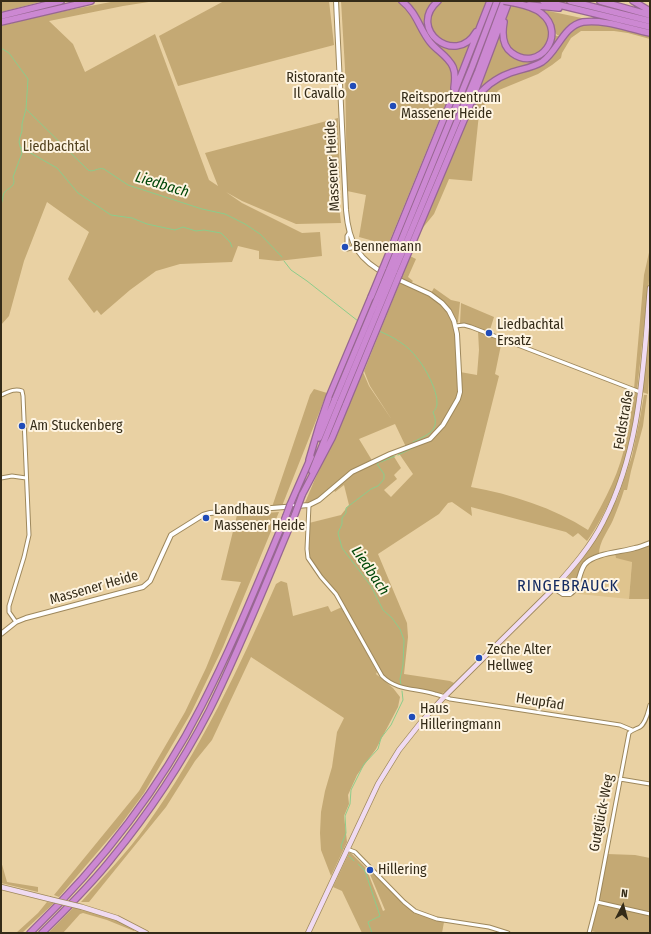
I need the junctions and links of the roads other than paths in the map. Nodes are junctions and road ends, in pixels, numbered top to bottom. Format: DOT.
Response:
graph roads {
  1 [pos="61,1"];
  2 [pos="91,1"];
  3 [pos="336,1"];
  4 [pos="402,1"];
  5 [pos="438,1"];
  6 [pos="490,1"];
  7 [pos="497,1"];
  8 [pos="543,1"];
  9 [pos="570,1"];
  10 [pos="600,1"];
  11 [pos="633,1"];
  12 [pos="508,2"];
  13 [pos="45,8"];
  14 [pos="582,10"];
  15 [pos="650,11"];
  16 [pos="650,15"];
  17 [pos="1,16"];
  18 [pos="483,21"];
  19 [pos="650,21"];
  20 [pos="1,22"];
  21 [pos="650,27"];
  22 [pos="650,33"];
  23 [pos="449,106"];
  24 [pos="467,113"];
  25 [pos="349,233"];
  26 [pos="354,247"];
  27 [pos="391,271"];
  28 [pos="650,288"];
  29 [pos="456,326"];
  30 [pos="640,392"];
  31 [pos="1,395"];
  32 [pos="335,399"];
  33 [pos="1,478"];
  34 [pos="26,478"];
  35 [pos="302,495"];
  36 [pos="309,505"];
  37 [pos="650,543"];
  38 [pos="554,588"];
  39 [pos="16,622"];
  40 [pos="1,634"];
  41 [pos="444,697"];
  42 [pos="650,705"];
  43 [pos="632,730"];
  44 [pos="620,779"];
  45 [pos="650,784"];
  46 [pos="347,849"];
  47 [pos="1,887"];
  48 [pos="597,902"];
  49 [pos="650,914"];
  50 [pos="30,933"];
  51 [pos="42,933"];
  52 [pos="146,933"];
  53 [pos="308,933"];
  54 [pos="508,933"];
  55 [pos="589,933"];
  1 -- 13 [label="highway"];
  2 -- 13 [label="highway"];
  3 -- 25 [label="street, Massener Heide"];
  4 -- 23 [label="highway"];
  5 -- 18 [label="highway"];
  6 -- 18 [label="highway"];
  7 -- 27 [label="highway"];
  8 -- 14 [label="highway"];
  9 -- 19 [label="highway"];
  10 -- 16 [label="highway"];
  11 -- 15 [label="highway"];
  12 -- 12 [label="highway"];
  12 -- 14 [label="highway"];
  12 -- 24 [label="highway"];
  12 -- 27 [label="highway"];
  13 -- 17 [label="highway"];
  13 -- 20 [label="highway"];
  14 -- 21 [label="highway"];
  18 -- 23 [label="highway"];
  22 -- 24 [label="highway"];
  23 -- 27 [label="highway"];
  24 -- 27 [label="highway"];
  25 -- 26 [label="street, Massener Heide"];
  25 -- 26 [label="street, Massener Heide"];
  26 -- 29 [label="street, Massener Heide"];
  27 -- 32 [label="highway, bridge"];
  27 -- 32 [label="highway, bridge"];
  27 -- 35 [label="highway, bridge"];
  28 -- 30 [label="main road, Feldstraße"];
  29 -- 30 [label="street"];
  29 -- 36 [label="street, Massener Heide"];
  30 -- 38 [label="main road, Feldstraße"];
  31 -- 34 [label="street"];
  32 -- 35 [label="highway"];
  32 -- 50 [label="highway, bridge"];
  33 -- 34 [label="street"];
  34 -- 39 [label="street"];
  35 -- 51 [label="highway, bridge"];
  36 -- 39 [label="street, Massener Heide"];
  36 -- 41 [label="street, Heupfad"];
  37 -- 38 [label="street"];
  38 -- 41 [label="main road"];
  39 -- 40 [label="street, Massener Heide"];
  41 -- 43 [label="street, Heupfad"];
  41 -- 46 [label="main road"];
  42 -- 43 [label="street"];
  43 -- 44 [label="street, Gutglück-Weg"];
  44 -- 45 [label="street"];
  44 -- 48 [label="street, Gutglück-Weg"];
  46 -- 53 [label="main road"];
  46 -- 54 [label="street"];
  47 -- 52 [label="main road, bridge"];
  48 -- 49 [label="street"];
  48 -- 55 [label="street, Gutglück-Weg"];
}
